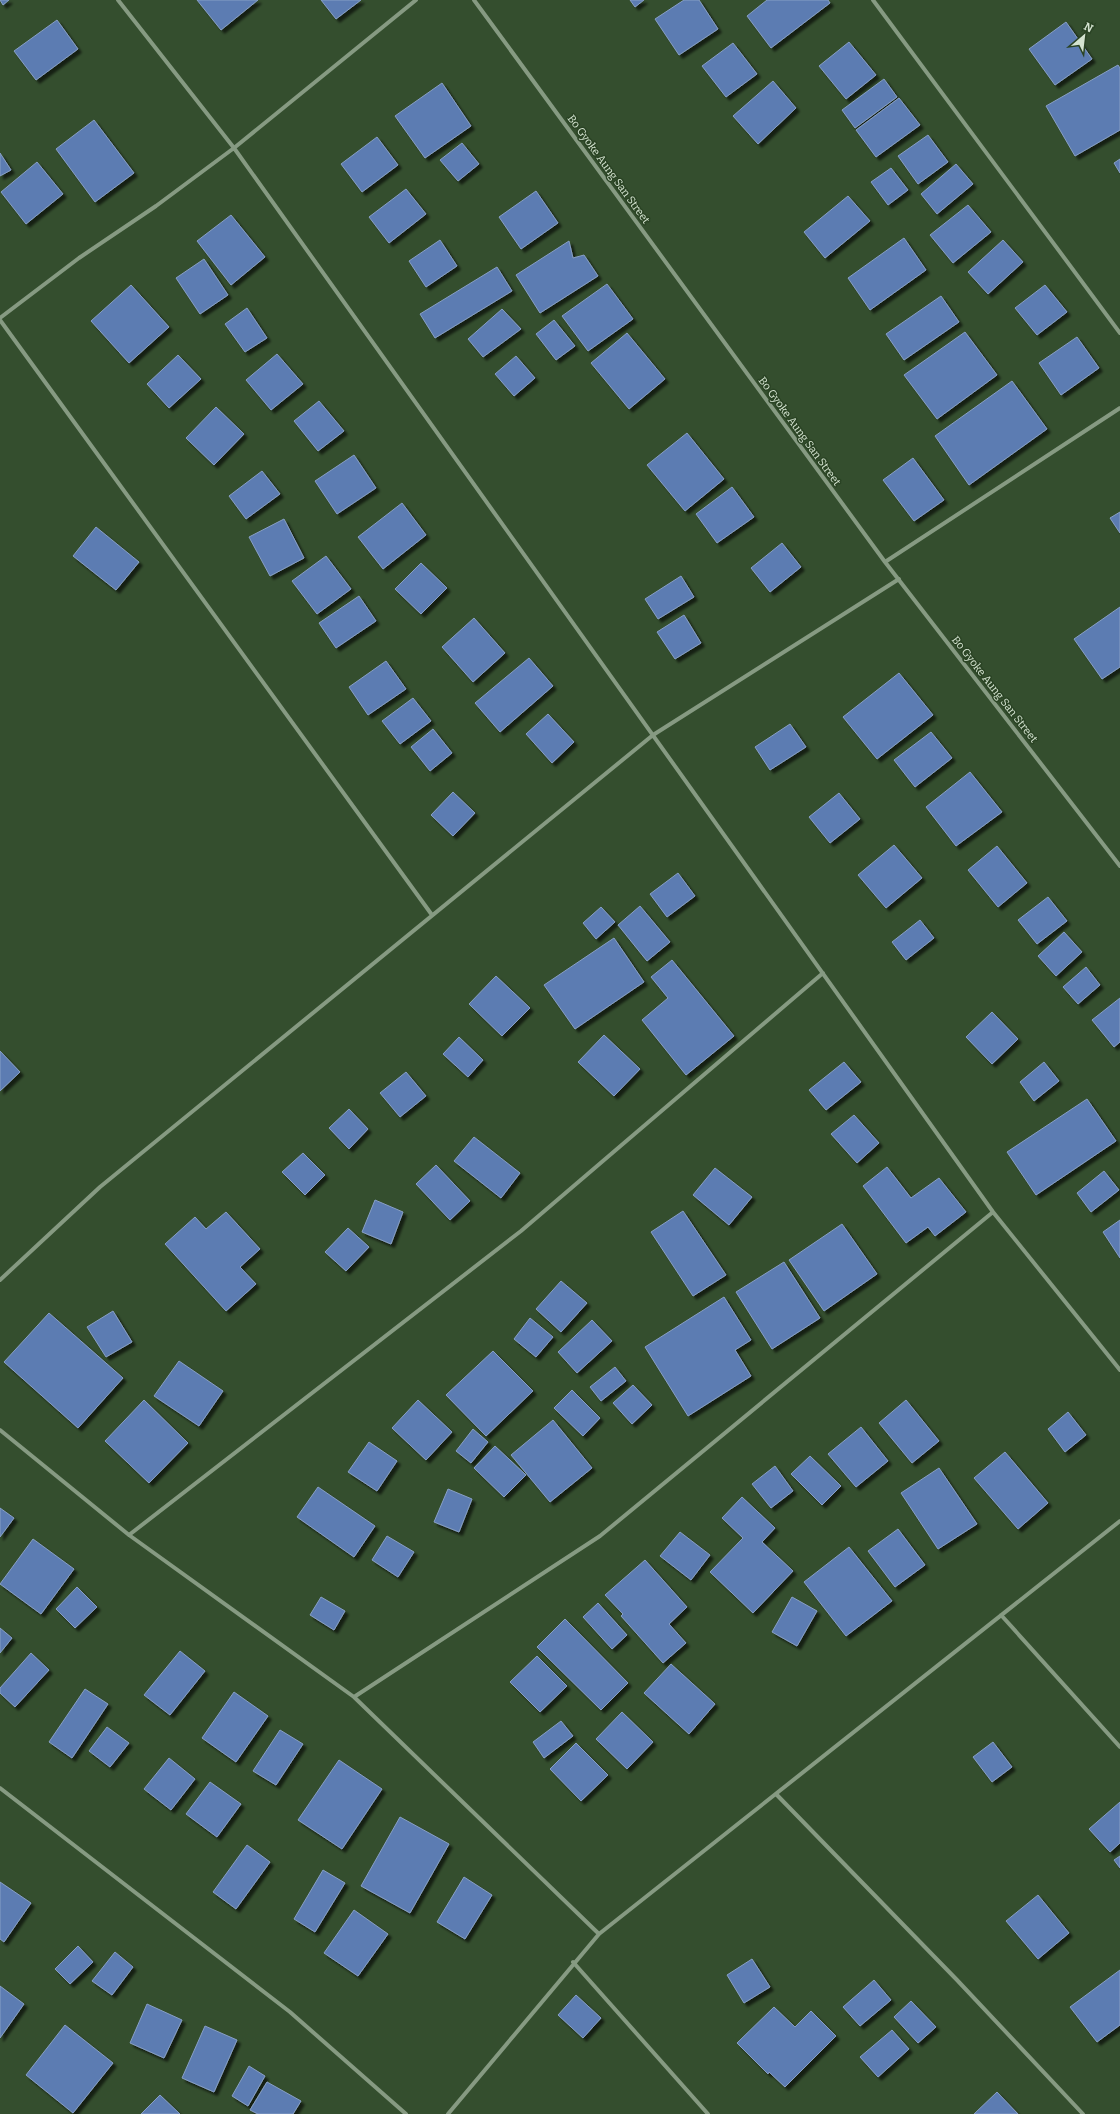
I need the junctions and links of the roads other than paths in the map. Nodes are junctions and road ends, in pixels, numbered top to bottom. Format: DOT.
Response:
graph roads {
  1 [pos="118,0"];
  2 [pos="416,0"];
  3 [pos="474,0"];
  4 [pos="873,0"];
  5 [pos="234,148"];
  6 [pos="0,319"];
  7 [pos="1120,333"];
  8 [pos="1120,408"];
  9 [pos="885,562"];
  10 [pos="899,579"];
  11 [pos="653,735"];
  12 [pos="1120,866"];
  13 [pos="432,915"];
  14 [pos="823,973"];
  15 [pos="993,1212"];
  16 [pos="0,1280"];
  17 [pos="1120,1370"];
  18 [pos="0,1430"];
  19 [pos="1120,1521"];
  20 [pos="129,1535"];
  21 [pos="1001,1615"];
  22 [pos="354,1697"];
  23 [pos="1120,1747"];
  24 [pos="0,1788"];
  25 [pos="776,1794"];
  26 [pos="599,1934"];
  27 [pos="573,1962"];
  28 [pos="406,2114"];
  29 [pos="448,2114"];
  30 [pos="708,2114"];
  31 [pos="1083,2114"];
  1 -- 5 [label="street"];
  2 -- 5 [label="street"];
  3 -- 9 [label="street, Bo Gyoke Aung San Street"];
  4 -- 7 [label="street"];
  5 -- 6 [label="street"];
  5 -- 11 [label="street"];
  6 -- 13 [label="street"];
  8 -- 9 [label="street"];
  9 -- 10 [label="street, Bo Gyoke Aung San Street"];
  10 -- 11 [label="street"];
  10 -- 12 [label="street, Bo Gyoke Aung San Street"];
  11 -- 13 [label="street"];
  11 -- 14 [label="street"];
  13 -- 16 [label="street"];
  14 -- 15 [label="street"];
  14 -- 20 [label="street"];
  15 -- 17 [label="street"];
  15 -- 22 [label="street"];
  18 -- 20 [label="street"];
  19 -- 21 [label="street"];
  20 -- 22 [label="street"];
  21 -- 23 [label="street"];
  21 -- 25 [label="street"];
  22 -- 26 [label="street"];
  24 -- 28 [label="street"];
  25 -- 26 [label="street"];
  25 -- 31 [label="street"];
  26 -- 27 [label="street"];
  27 -- 29 [label="street"];
  27 -- 30 [label="street"];
}
